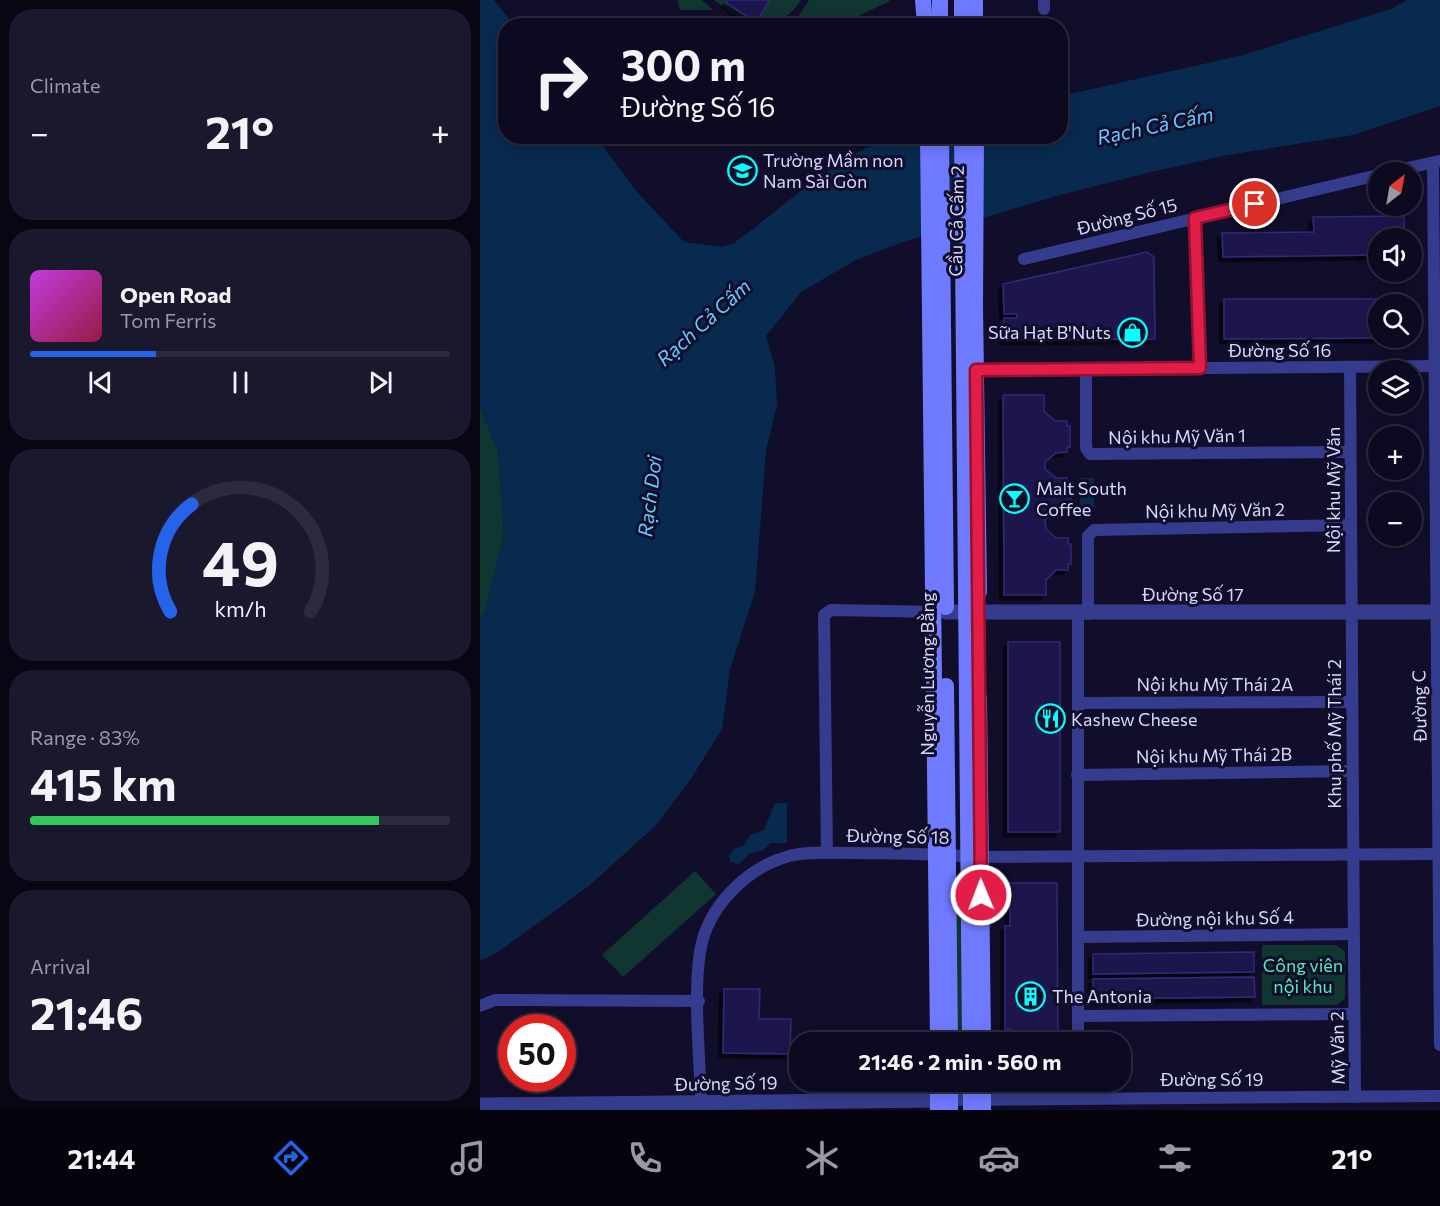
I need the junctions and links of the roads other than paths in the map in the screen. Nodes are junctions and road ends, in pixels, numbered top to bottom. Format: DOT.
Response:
graph roads {
  1 [pos="923,0"];
  2 [pos="940,0"];
  3 [pos="962,0"];
  4 [pos="975,0"];
  5 [pos="924,18"];
  6 [pos="940,18"];
  7 [pos="962,18"];
  8 [pos="975,18"];
  9 [pos="928,144"];
  10 [pos="941,144"];
  11 [pos="962,144"];
  12 [pos="976,144"];
  13 [pos="1437,162"];
  14 [pos="1422,165"];
  15 [pos="1368,177"];
  16 [pos="1195,218"];
  17 [pos="1024,260"];
  18 [pos="938,305"];
  19 [pos="969,306"];
  20 [pos="1438,366"];
  21 [pos="1350,367"];
  22 [pos="1200,368"];
  23 [pos="1086,369"];
  24 [pos="970,370"];
  25 [pos="1350,452"];
  26 [pos="1351,525"];
  27 [pos="940,612"];
  28 [pos="1351,612"];
  29 [pos="1438,612"];
  30 [pos="973,614"];
  31 [pos="1083,614"];
  32 [pos="1352,702"];
  33 [pos="1078,703"];
  34 [pos="1352,771"];
  35 [pos="1077,775"];
  36 [pos="827,853"];
  37 [pos="1438,854"];
  38 [pos="942,855"];
  39 [pos="1352,855"];
  40 [pos="974,857"];
  41 [pos="1077,857"];
  42 [pos="1353,934"];
  43 [pos="1078,937"];
  44 [pos="699,1001"];
  45 [pos="480,1006"];
  46 [pos="1354,1014"];
  47 [pos="1078,1017"];
  48 [pos="938,1032"];
  49 [pos="950,1032"];
  50 [pos="970,1032"];
  51 [pos="983,1032"];
  52 [pos="1078,1032"];
  53 [pos="1440,1046"];
  54 [pos="1078,1092"];
  55 [pos="1440,1096"];
  56 [pos="1355,1097"];
  57 [pos="1078,1099"];
  58 [pos="480,1105"];
  59 [pos="694,1105"];
  60 [pos="944,1105"];
  61 [pos="977,1105"];
  62 [pos="772,1106"];
  63 [pos="846,1106"];
  1 -- 5 [label="main road"];
  2 -- 6 [label="main road"];
  3 -- 7 [label="main road"];
  4 -- 8 [label="main road"];
  9 -- 18 [label="main road, Cầu Cả Cấm 2"];
  10 -- 18 [label="main road, Cầu Cả Cấm 2"];
  11 -- 19 [label="main road, Cầu Cả Cấm 2"];
  12 -- 19 [label="main road, Cầu Cả Cấm 2"];
  13 -- 14 [label="street"];
  13 -- 20 [label="street, Đường C"];
  15 -- 16 [label="street, Đường Số 15"];
  16 -- 17 [label="street, Đường Số 15"];
  16 -- 22 [label="street"];
  18 -- 27 [label="main road, Nguyễn Lương Bằng"];
  19 -- 24 [label="main road"];
  20 -- 21 [label="street, Đường Số 16"];
  20 -- 29 [label="street, Đường C"];
  21 -- 22 [label="street, Đường Số 16"];
  21 -- 25 [label="street, Nội khu Mỹ Văn"];
  22 -- 23 [label="street, Đường Số 16"];
  23 -- 24 [label="street, Đường Số 16"];
  23 -- 25 [label="street, Nội khu Mỹ Văn 1"];
  24 -- 30 [label="main road"];
  25 -- 26 [label="street, Nội khu Mỹ Văn"];
  26 -- 28 [label="street, Nội khu Mỹ Văn"];
  26 -- 31 [label="street, Nội khu Mỹ Văn 2"];
  27 -- 30 [label="street, Đường Số 17"];
  27 -- 36 [label="street"];
  27 -- 38 [label="main road, Nguyễn Lương Bằng"];
  28 -- 29 [label="street, Đường Số 17"];
  28 -- 31 [label="street, Đường Số 17"];
  28 -- 32 [label="street, Khu phố Mỹ Thái 2"];
  29 -- 37 [label="street, Đường C"];
  30 -- 31 [label="street, Đường Số 17"];
  30 -- 40 [label="main road"];
  31 -- 33 [label="street"];
  32 -- 33 [label="street, Nội khu Mỹ Thái 2A"];
  32 -- 34 [label="street, Khu phố Mỹ Thái 2"];
  33 -- 35 [label="street"];
  34 -- 35 [label="street, Nội khu Mỹ Thái 2B"];
  34 -- 39 [label="street, Khu phố Mỹ Thái 2"];
  35 -- 41 [label="street"];
  36 -- 38 [label="street, Đường Số 18"];
  36 -- 44 [label="street, Đường Số 18"];
  37 -- 39 [label="street, Đường Số 18"];
  37 -- 53 [label="street, Đường C"];
  38 -- 40 [label="street, Đường Số 18"];
  38 -- 48 [label="main road, Nguyễn Lương Bằng"];
  38 -- 49 [label="main road, Nguyễn Lương Bằng"];
  39 -- 41 [label="street, Đường Số 18"];
  39 -- 42 [label="street, Mỹ Văn 2"];
  40 -- 41 [label="street, Đường Số 18"];
  40 -- 50 [label="main road"];
  40 -- 51 [label="main road"];
  41 -- 43 [label="street"];
  42 -- 43 [label="street, Đường nội khu Số 4"];
  42 -- 46 [label="street, Mỹ Văn 2"];
  43 -- 47 [label="street"];
  44 -- 45 [label="street"];
  44 -- 59 [label="street, Đường Số 18"];
  46 -- 47 [label="street"];
  46 -- 56 [label="street, Mỹ Văn 2"];
  47 -- 52 [label="street"];
  54 -- 57 [label="street"];
  55 -- 56 [label="street, Đường Số 19"];
  56 -- 57 [label="street, Đường Số 19"];
  57 -- 61 [label="street, Đường Số 19"];
  58 -- 59 [label="street, Đường Số 19"];
  59 -- 62 [label="street, Đường Số 19"];
  60 -- 61 [label="street, Đường Số 19"];
  60 -- 63 [label="street, Đường Số 19"];
  62 -- 63 [label="street, Đường Số 19"];
}
